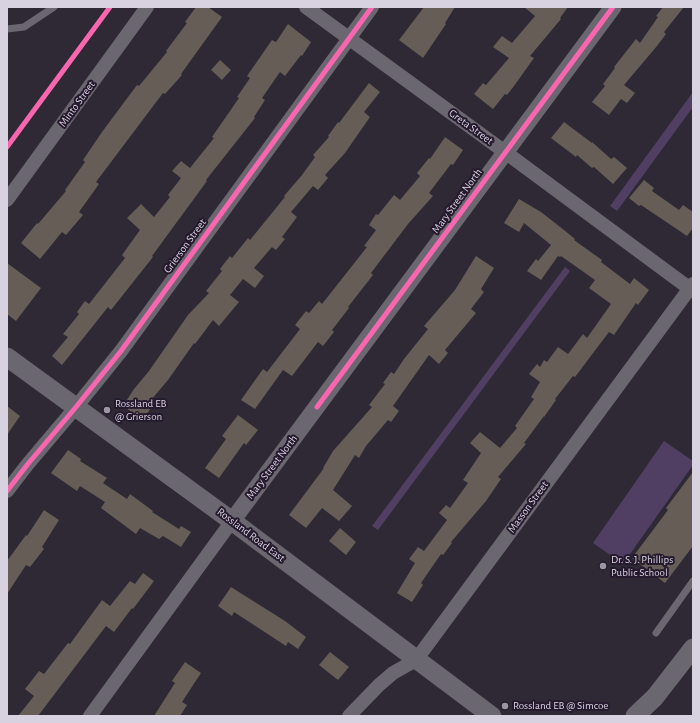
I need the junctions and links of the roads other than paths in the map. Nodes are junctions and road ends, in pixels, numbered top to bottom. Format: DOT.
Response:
graph roads {
  1 [pos="54,7"];
  2 [pos="147,7"];
  3 [pos="306,7"];
  4 [pos="372,7"];
  5 [pos="613,7"];
  6 [pos="7,30"];
  7 [pos="348,39"];
  8 [pos="505,152"];
  9 [pos="7,200"];
  10 [pos="692,288"];
  11 [pos="7,357"];
  12 [pos="76,407"];
  13 [pos="7,491"];
  14 [pos="232,521"];
  15 [pos="693,581"];
  16 [pos="656,633"];
  17 [pos="693,648"];
  18 [pos="416,660"];
  19 [pos="90,716"];
  20 [pos="349,716"];
  21 [pos="492,716"];
  22 [pos="635,716"];
  1 -- 6 [label="lane"];
  2 -- 9 [label="street, Minto Street"];
  3 -- 7 [label="street, Greta Street"];
  4 -- 7 [label="street, Grierson Street"];
  5 -- 8 [label="street, Mary Street North"];
  7 -- 8 [label="street, Greta Street"];
  7 -- 12 [label="street, Grierson Street"];
  8 -- 10 [label="street, Greta Street"];
  8 -- 14 [label="street, Mary Street North"];
  10 -- 18 [label="street, Masson Street"];
  11 -- 12 [label="main road, Rossland Road East"];
  12 -- 13 [label="street, Grierson Street"];
  12 -- 14 [label="main road, Rossland Road East"];
  14 -- 18 [label="main road, Rossland Road East"];
  14 -- 19 [label="street, Mary Street North"];
  15 -- 16 [label="lane"];
  17 -- 22 [label="main road"];
  18 -- 20 [label="street, Masson Street"];
  18 -- 21 [label="main road, Rossland Road East"];
}
